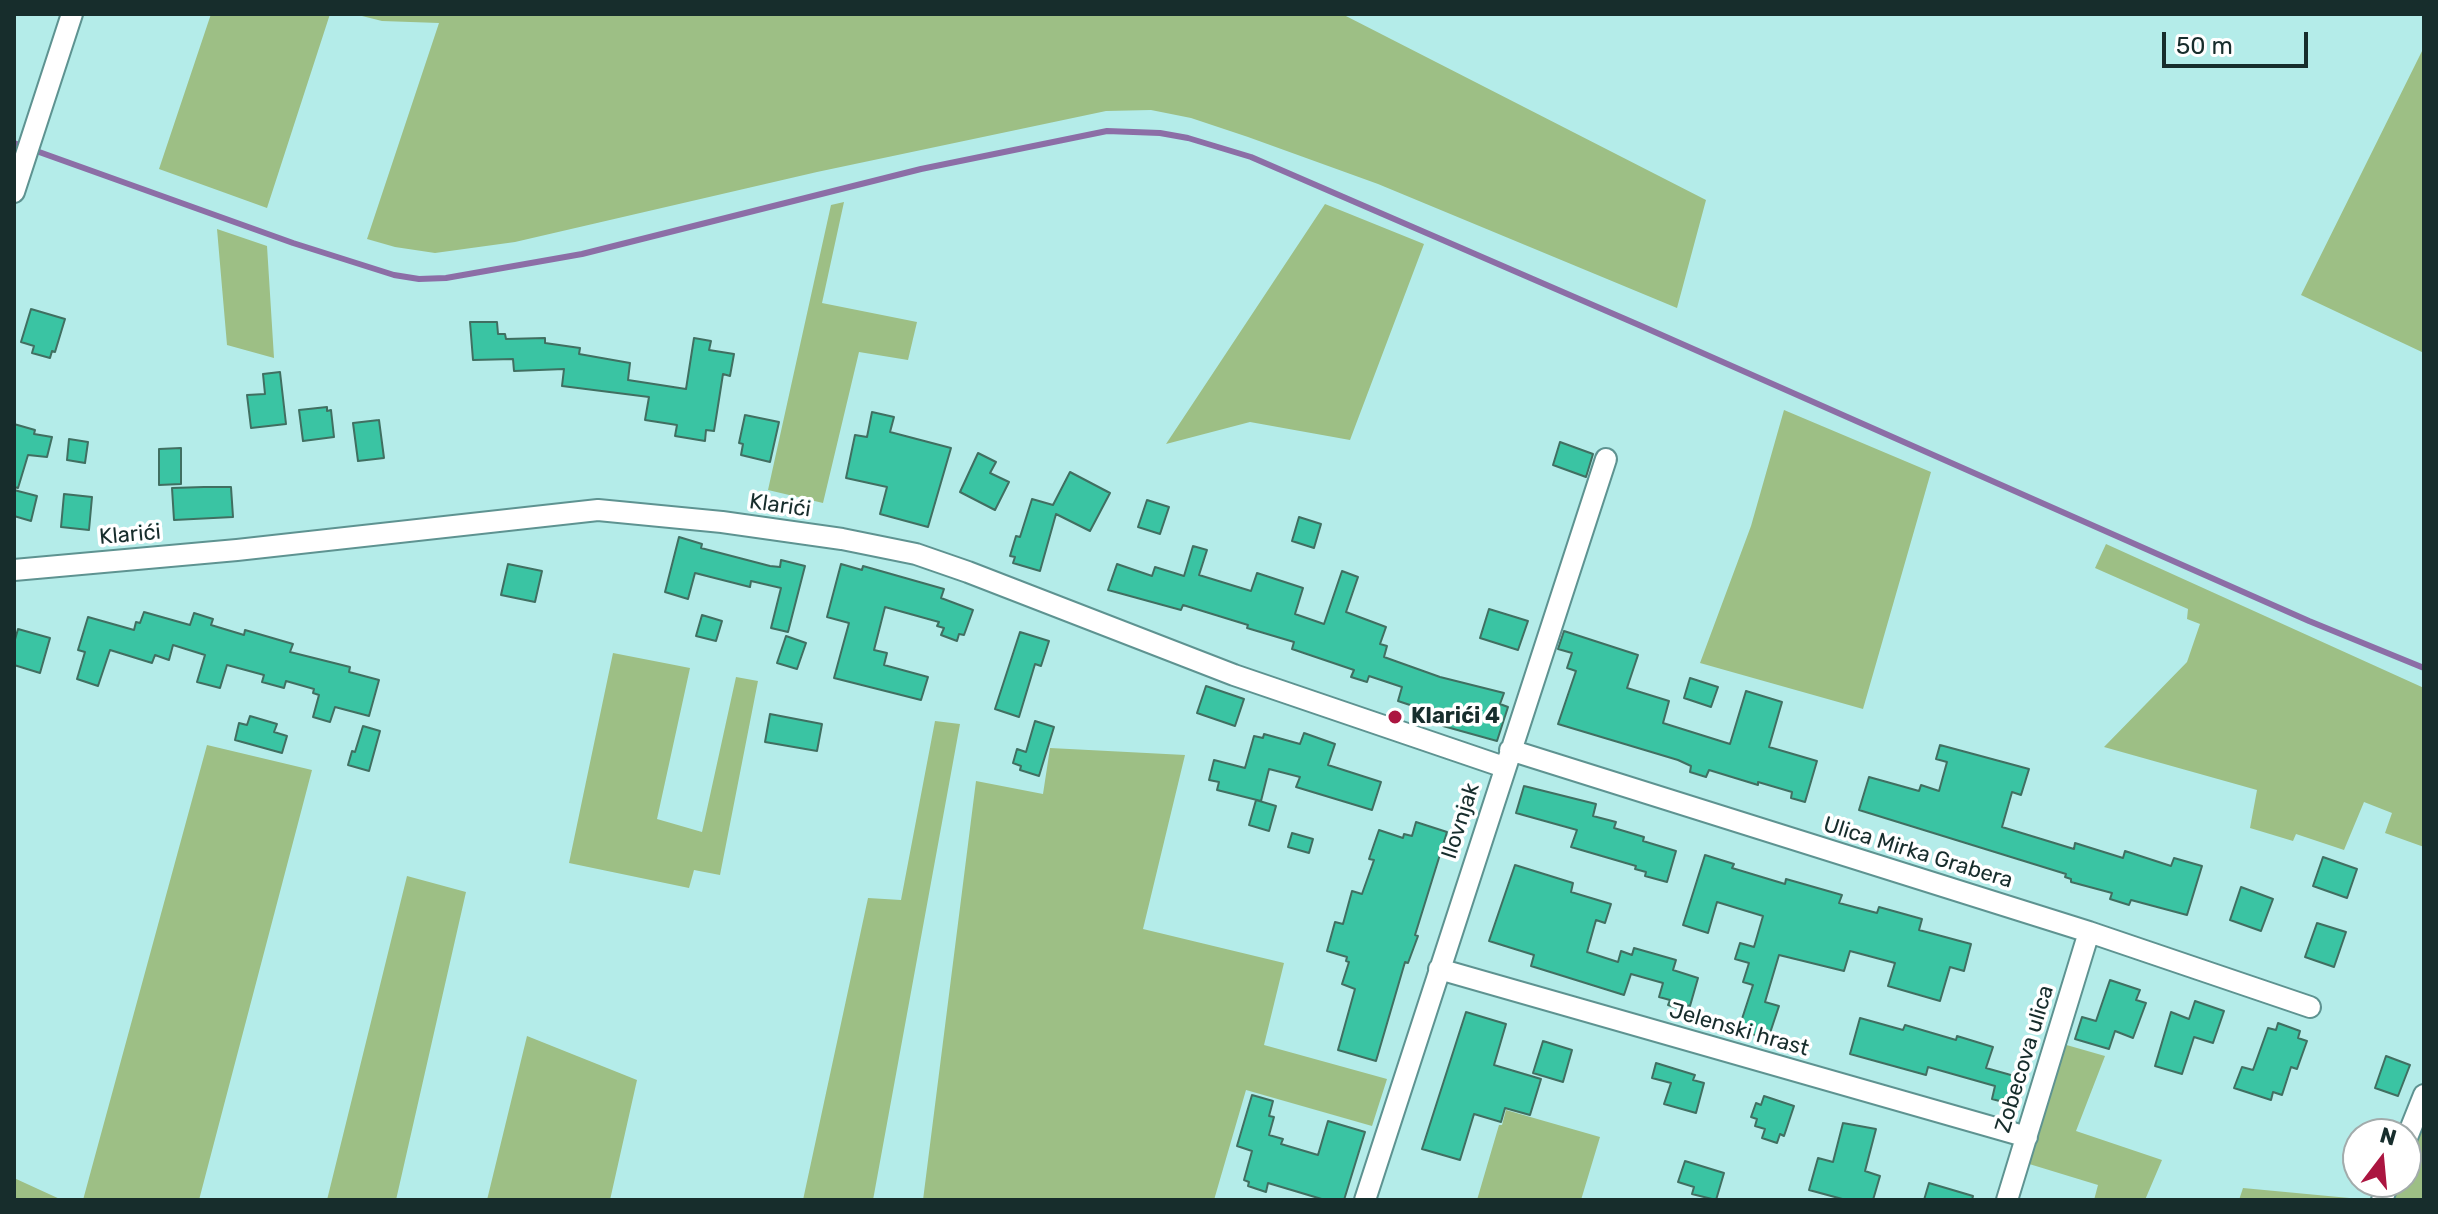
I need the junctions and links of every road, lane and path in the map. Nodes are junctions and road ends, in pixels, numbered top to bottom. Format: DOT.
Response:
graph roads {
  1 [pos="72,14"];
  2 [pos="14,192"];
  3 [pos="1606,459"];
  4 [pos="14,570"];
  5 [pos="1507,759"];
  6 [pos="2089,932"];
  7 [pos="1439,969"];
  8 [pos="2310,1007"];
  9 [pos="2424,1095"];
  10 [pos="2415,1118"];
  11 [pos="2027,1137"];
  12 [pos="1365,1200"];
  13 [pos="2007,1200"];
  1 -- 2 [label="street"];
  3 -- 5 [label="street, Ilovnjak"];
  4 -- 5 [label="street, Klarići"];
  5 -- 6 [label="street, Ulica Mirka Grabera"];
  5 -- 7 [label="street, Ilovnjak"];
  6 -- 8 [label="street, Ulica Mirka Grabera"];
  6 -- 11 [label="street, Zobecova ulica"];
  7 -- 11 [label="street, Jelenski hrast"];
  7 -- 12 [label="street, Ilovnjak"];
  9 -- 10 [label="street"];
  11 -- 13 [label="street, Zobecova ulica"];
}
